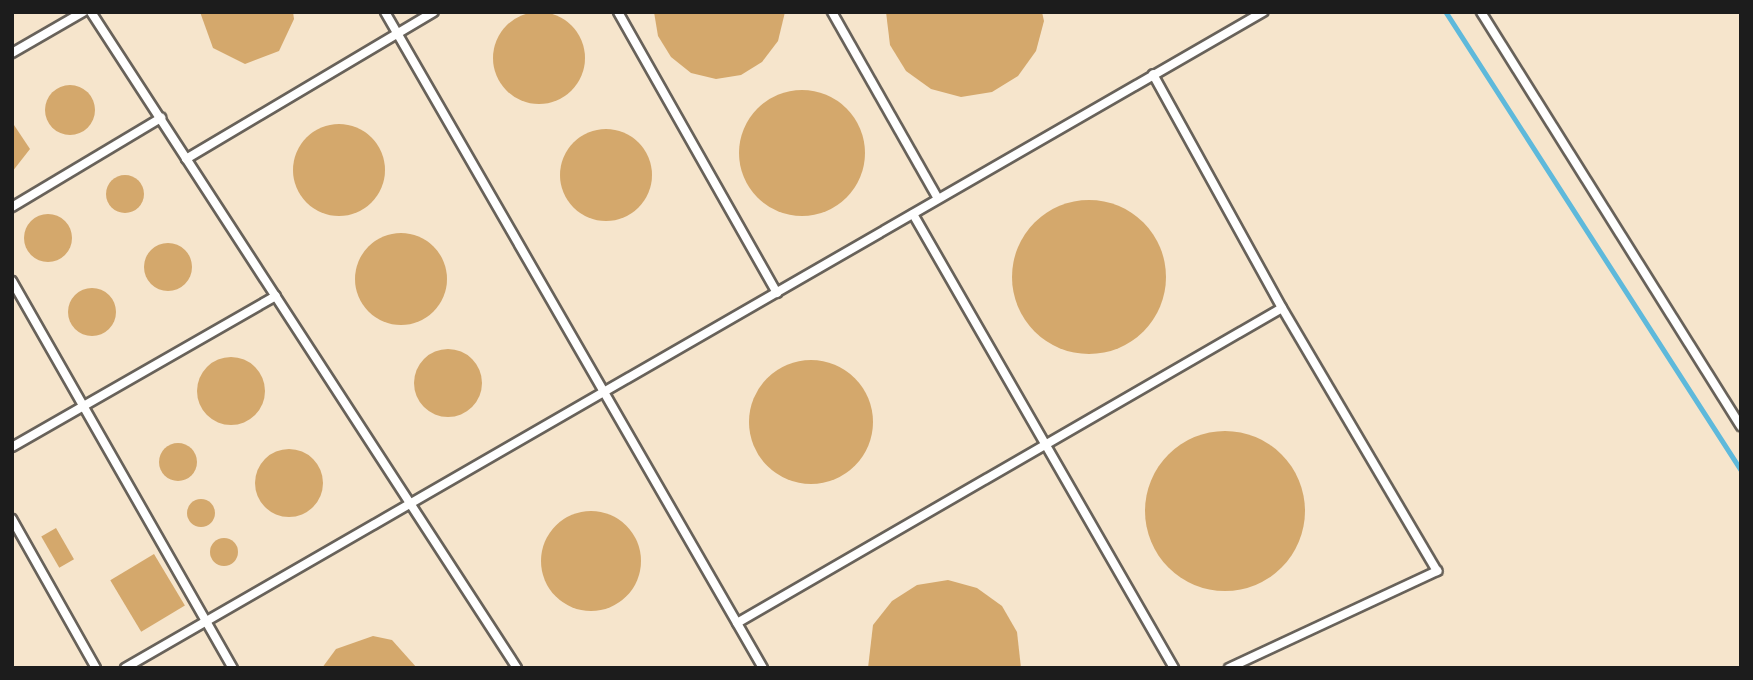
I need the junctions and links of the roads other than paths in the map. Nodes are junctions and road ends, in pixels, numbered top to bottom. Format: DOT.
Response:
graph roads {
  1 [pos="83,12"];
  2 [pos="91,12"];
  3 [pos="386,12"];
  4 [pos="434,12"];
  5 [pos="618,12"];
  6 [pos="832,12"];
  7 [pos="1263,12"];
  8 [pos="1481,12"];
  9 [pos="398,33"];
  10 [pos="12,53"];
  11 [pos="1153,74"];
  12 [pos="161,118"];
  13 [pos="186,159"];
  14 [pos="937,197"];
  15 [pos="12,207"];
  16 [pos="913,214"];
  17 [pos="12,281"];
  18 [pos="777,293"];
  19 [pos="276,296"];
  20 [pos="1282,308"];
  21 [pos="606,394"];
  22 [pos="82,407"];
  23 [pos="1741,426"];
  24 [pos="1046,441"];
  25 [pos="12,447"];
  26 [pos="411,502"];
  27 [pos="12,519"];
  28 [pos="205,621"];
  29 [pos="737,623"];
  30 [pos="96,668"];
  31 [pos="125,668"];
  32 [pos="233,668"];
  33 [pos="517,668"];
  34 [pos="763,668"];
  35 [pos="1174,668"];
  36 [pos="1229,668"];
  1 -- 10 [label="lane"];
  2 -- 12 [label="lane"];
  3 -- 9 [label="lane"];
  4 -- 9 [label="lane"];
  5 -- 18 [label="lane"];
  6 -- 14 [label="lane"];
  7 -- 11 [label="lane"];
  8 -- 23 [label="lane"];
  9 -- 13 [label="lane"];
  9 -- 21 [label="lane"];
  11 -- 14 [label="lane"];
  11 -- 20 [label="lane"];
  12 -- 13 [label="lane"];
  12 -- 15 [label="lane"];
  13 -- 19 [label="lane"];
  14 -- 16 [label="lane"];
  16 -- 18 [label="lane"];
  16 -- 24 [label="lane"];
  17 -- 22 [label="lane"];
  18 -- 21 [label="lane"];
  19 -- 22 [label="lane"];
  19 -- 26 [label="lane"];
  20 -- 24 [label="lane"];
  20 -- 36 [label="lane"];
  21 -- 26 [label="lane"];
  21 -- 29 [label="lane"];
  22 -- 25 [label="lane"];
  22 -- 28 [label="lane"];
  24 -- 29 [label="lane"];
  24 -- 35 [label="lane"];
  26 -- 28 [label="lane"];
  26 -- 33 [label="lane"];
  27 -- 30 [label="lane"];
  28 -- 31 [label="lane"];
  28 -- 32 [label="lane"];
  29 -- 34 [label="lane"];
}
